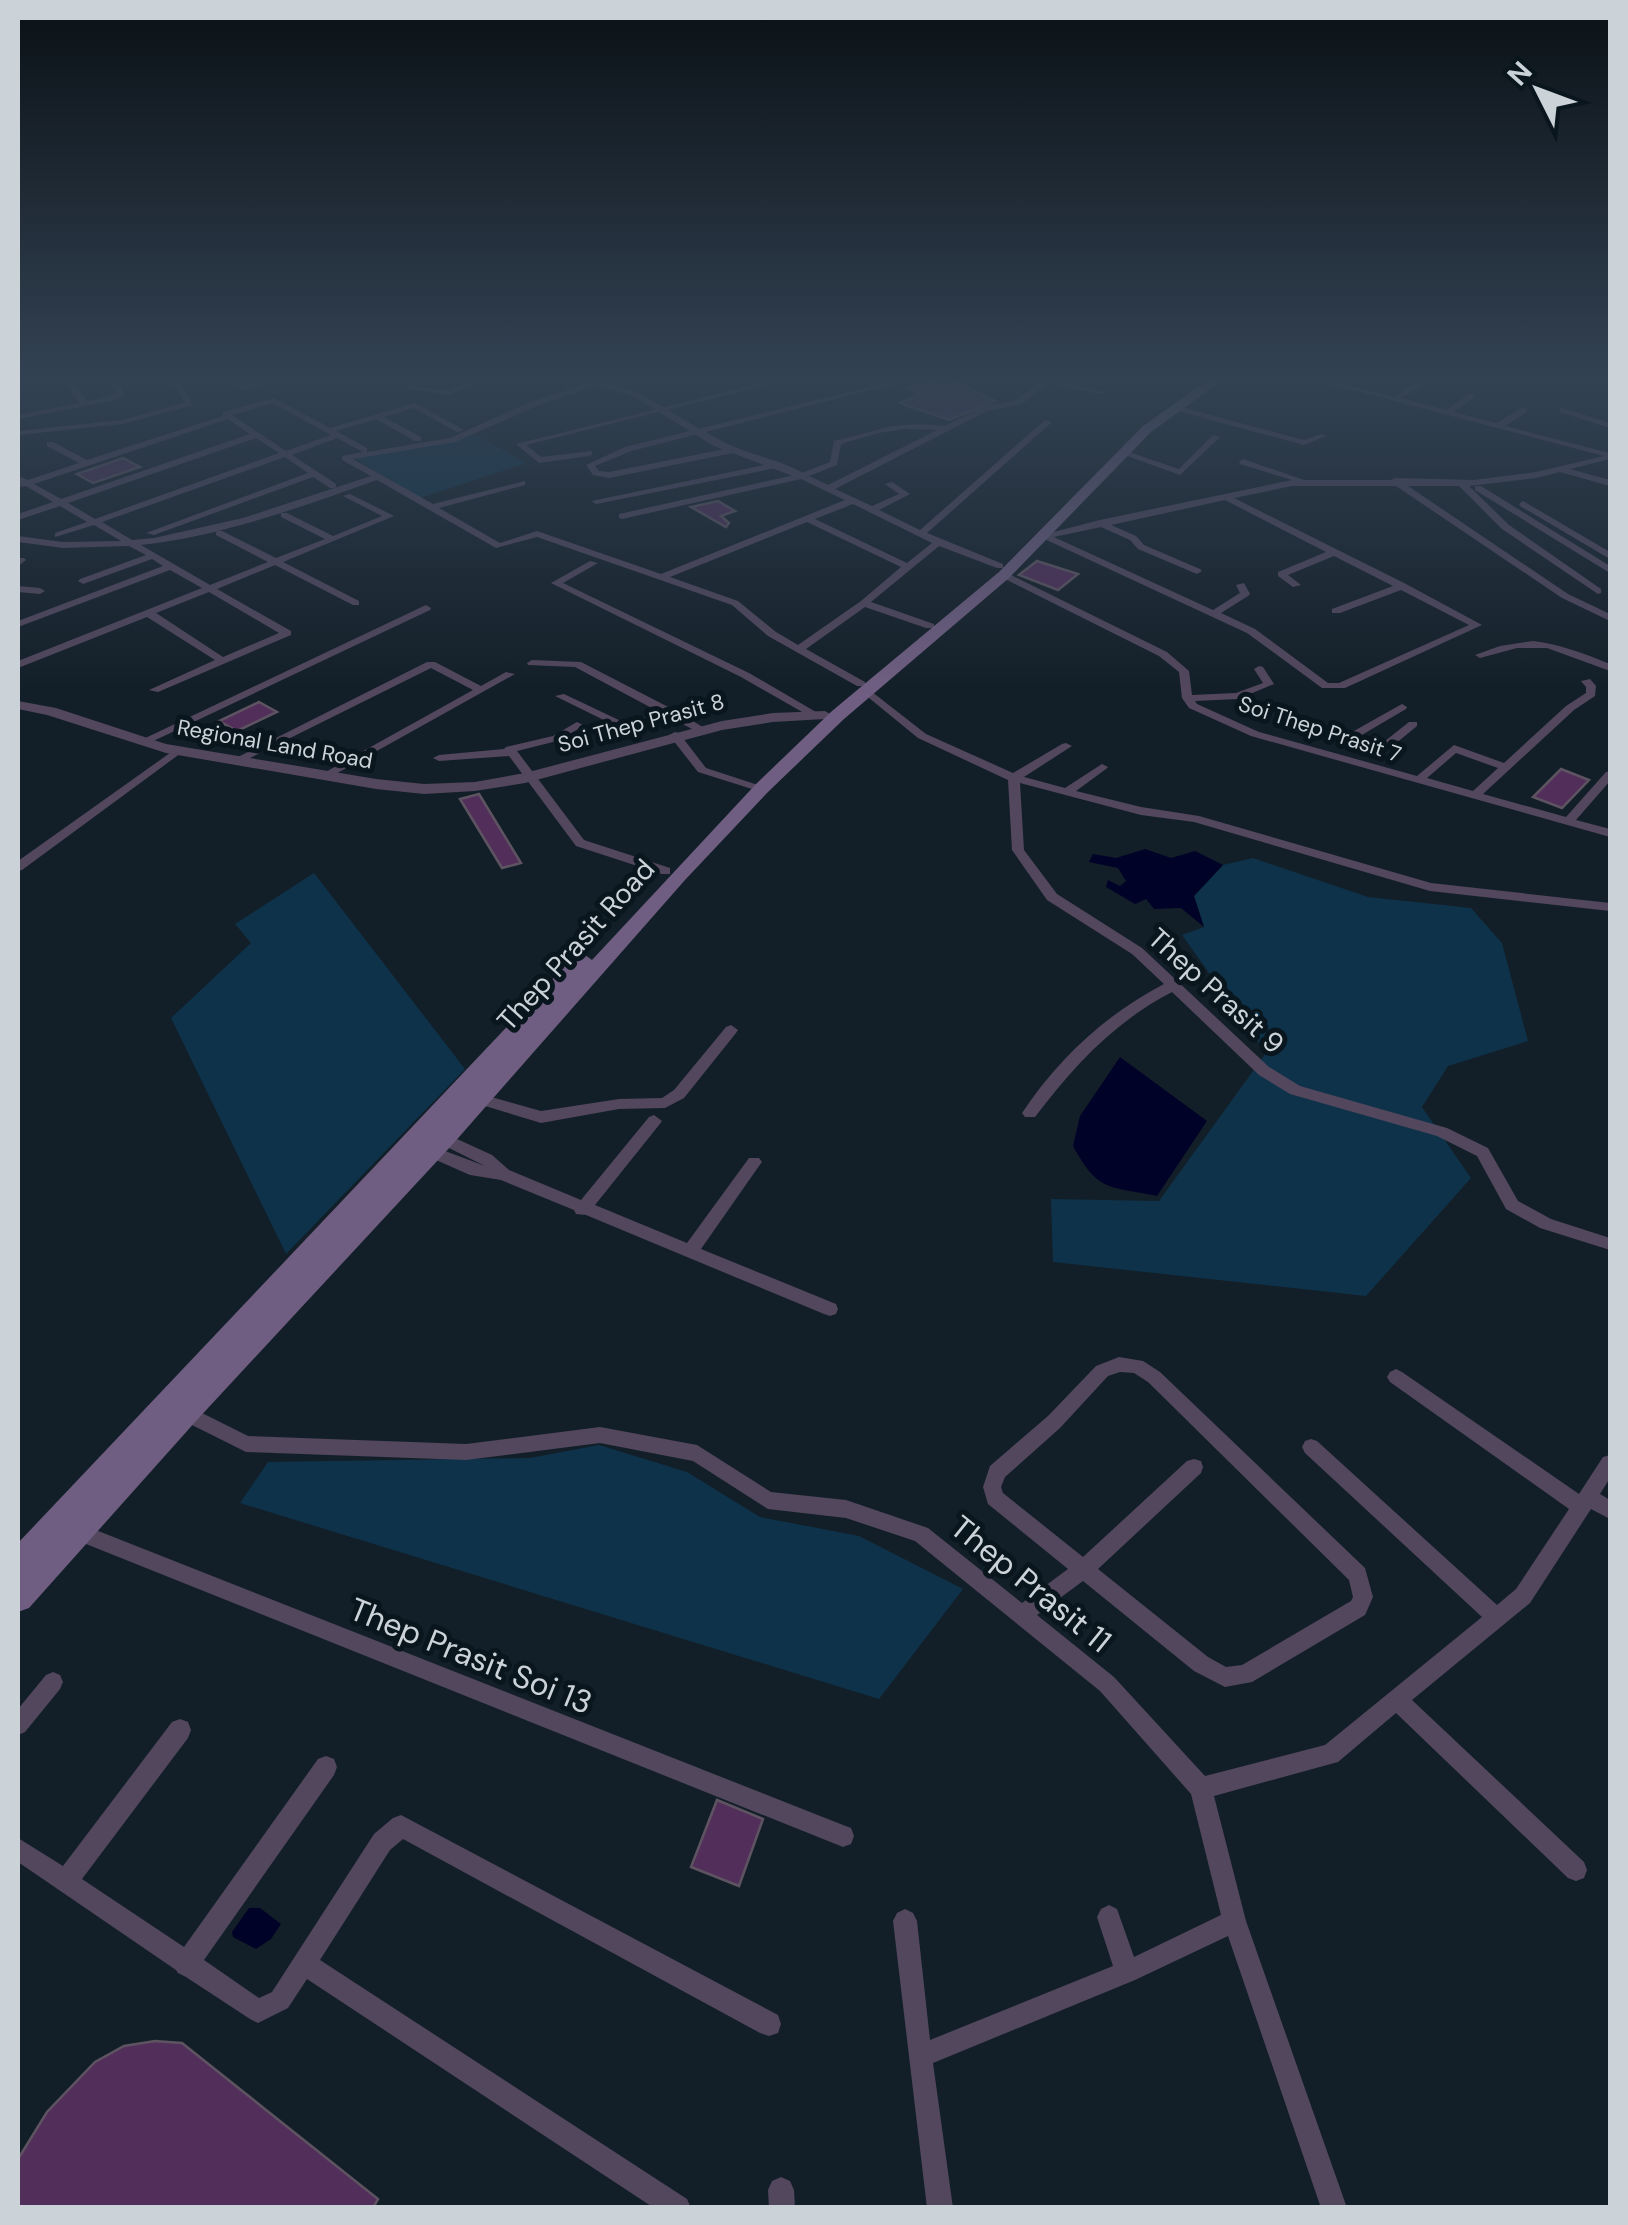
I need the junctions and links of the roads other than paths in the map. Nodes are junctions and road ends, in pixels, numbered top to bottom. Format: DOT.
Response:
graph roads {
  1 [pos="124,480"];
  2 [pos="214,480"];
  3 [pos="297,480"];
  4 [pos="325,480"];
  5 [pos="370,480"];
  6 [pos="383,480"];
  7 [pos="703,480"];
  8 [pos="785,480"];
  9 [pos="809,480"];
  10 [pos="845,480"];
  11 [pos="982,480"];
  12 [pos="1088,480"];
  13 [pos="1098,480"];
  14 [pos="1302,480"];
  15 [pos="1486,480"];
  16 [pos="1395,481"];
  17 [pos="1309,482"];
  18 [pos="21,483"];
  19 [pos="522,483"];
  20 [pos="1465,483"];
  21 [pos="889,484"];
  22 [pos="333,486"];
  23 [pos="827,489"];
  24 [pos="347,496"];
  25 [pos="1228,498"];
  26 [pos="596,501"];
  27 [pos="852,501"];
  28 [pos="60,502"];
  29 [pos="1523,504"];
  30 [pos="430,508"];
  31 [pos="871,510"];
  32 [pos="284,515"];
  33 [pos="622,516"];
  34 [pos="18,517"];
  35 [pos="808,518"];
  36 [pos="96,522"];
  37 [pos="1100,523"];
  38 [pos="219,533"];
  39 [pos="921,534"];
  40 [pos="58,536"];
  41 [pos="1043,536"];
  42 [pos="18,539"];
  43 [pos="333,539"];
  44 [pos="129,541"];
  45 [pos="938,542"];
  46 [pos="1335,552"];
  47 [pos="153,556"];
  48 [pos="1610,556"];
  49 [pos="277,562"];
  50 [pos="592,564"];
  51 [pos="171,566"];
  52 [pos="908,567"];
  53 [pos="1002,570"];
  54 [pos="1197,570"];
  55 [pos="1610,570"];
  56 [pos="659,578"];
  57 [pos="83,581"];
  58 [pos="1242,584"];
  59 [pos="1296,585"];
  60 [pos="1403,586"];
  61 [pos="209,588"];
  62 [pos="18,589"];
  63 [pos="40,590"];
  64 [pos="1598,591"];
  65 [pos="356,603"];
  66 [pos="864,603"];
  67 [pos="426,608"];
  68 [pos="1336,611"];
  69 [pos="148,613"];
  70 [pos="1214,614"];
  71 [pos="1610,618"];
  72 [pos="18,624"];
  73 [pos="930,626"];
  74 [pos="799,649"];
  75 [pos="1480,655"];
  76 [pos="223,661"];
  77 [pos="532,663"];
  78 [pos="18,665"];
  79 [pos="1610,668"];
  80 [pos="1260,669"];
  81 [pos="510,674"];
  82 [pos="1586,681"];
  83 [pos="864,687"];
  84 [pos="154,690"];
  85 [pos="481,690"];
  86 [pos="560,696"];
  87 [pos="1187,698"];
  88 [pos="18,705"];
  89 [pos="1402,707"];
  90 [pos="672,712"];
  91 [pos="825,716"];
  92 [pos="1413,724"];
  93 [pos="577,725"];
  94 [pos="700,728"];
  95 [pos="675,735"];
  96 [pos="143,742"];
  97 [pos="1066,746"];
  98 [pos="1381,750"];
  99 [pos="178,751"];
  100 [pos="512,752"];
  101 [pos="439,758"];
  102 [pos="240,759"];
  103 [pos="1102,766"];
  104 [pos="1364,766"];
  105 [pos="1505,767"];
  106 [pos="328,774"];
  107 [pos="1610,774"];
  108 [pos="530,778"];
  109 [pos="1014,778"];
  110 [pos="1418,780"];
  111 [pos="752,785"];
  112 [pos="1068,791"];
  113 [pos="1474,796"];
  114 [pos="1568,822"];
  115 [pos="1610,833"];
  116 [pos="18,867"];
  117 [pos="666,872"];
  118 [pos="1610,907"];
  119 [pos="1172,986"];
  120 [pos="732,1030"];
  121 [pos="480,1099"];
  122 [pos="1030,1113"];
  123 [pos="654,1121"];
  124 [pos="438,1145"];
  125 [pos="754,1162"];
  126 [pos="582,1210"];
  127 [pos="1610,1244"];
  128 [pos="689,1252"];
  129 [pos="830,1309"];
  130 [pos="1396,1376"];
  131 [pos="186,1413"];
  132 [pos="1311,1447"];
  133 [pos="1610,1462"];
  134 [pos="1194,1467"];
  135 [pos="1584,1501"];
  136 [pos="1610,1510"];
  137 [pos="78,1532"];
  138 [pos="18,1564"];
  139 [pos="1083,1570"];
  140 [pos="18,1598"];
  141 [pos="1021,1615"];
  142 [pos="1497,1618"];
  143 [pos="53,1682"];
  144 [pos="1396,1699"];
  145 [pos="18,1725"];
  146 [pos="180,1730"];
  147 [pos="326,1767"];
  148 [pos="1202,1788"];
  149 [pos="843,1836"];
  150 [pos="18,1849"];
  151 [pos="1576,1870"];
  152 [pos="66,1881"];
  153 [pos="1109,1917"];
  154 [pos="905,1921"];
  155 [pos="1234,1921"];
  156 [pos="304,1964"];
  157 [pos="186,1965"];
  158 [pos="1127,1972"];
  159 [pos="769,2024"];
  160 [pos="920,2056"];
  161 [pos="678,2208"];
  162 [pos="940,2208"];
  163 [pos="1334,2208"];
  1 -- 28 [label="street"];
  2 -- 36 [label="street"];
  3 -- 44 [label="street"];
  4 -- 22 [label="street"];
  5 -- 44 [label="street"];
  6 -- 30 [label="street"];
  7 -- 26 [label="street"];
  8 -- 33 [label="street"];
  9 -- 23 [label="street"];
  10 -- 23 [label="street"];
  11 -- 39 [label="street"];
  12 -- 53 [label="main road, Thep Prasit Road"];
  13 -- 41 [label="main road, Thep Prasit Road"];
  14 -- 17 [label="street"];
  15 -- 20 [label="street"];
  16 -- 17 [label="street"];
  16 -- 20 [label="street"];
  16 -- 71 [label="street"];
  17 -- 25 [label="street"];
  18 -- 28 [label="street"];
  19 -- 30 [label="street"];
  20 -- 55 [label="street"];
  20 -- 64 [label="street"];
  21 -- 31 [label="street"];
  23 -- 27 [label="street"];
  24 -- 43 [label="street"];
  25 -- 37 [label="street"];
  25 -- 46 [label="street"];
  27 -- 31 [label="street"];
  27 -- 35 [label="street"];
  28 -- 34 [label="street"];
  28 -- 36 [label="street"];
  29 -- 48 [label="street"];
  30 -- 56 [label="street"];
  31 -- 39 [label="street"];
  32 -- 43 [label="street"];
  35 -- 52 [label="street"];
  35 -- 56 [label="street"];
  36 -- 40 [label="street"];
  36 -- 44 [label="street"];
  37 -- 41 [label="street"];
  37 -- 54 [label="street"];
  38 -- 49 [label="street"];
  39 -- 45 [label="street"];
  41 -- 53 [label="main road, Thep Prasit Road"];
  41 -- 70 [label="street"];
  42 -- 44 [label="street"];
  43 -- 49 [label="street"];
  44 -- 47 [label="street"];
  45 -- 52 [label="street"];
  45 -- 53 [label="street"];
  46 -- 59 [label="street"];
  46 -- 60 [label="street"];
  47 -- 51 [label="street"];
  47 -- 57 [label="street"];
  49 -- 61 [label="street"];
  49 -- 65 [label="street"];
  50 -- 91 [label="street"];
  51 -- 61 [label="street"];
  51 -- 72 [label="street"];
  52 -- 66 [label="street"];
  53 -- 73 [label="main road, Thep Prasit Road"];
  53 -- 83 [label="main road, Thep Prasit Road"];
  53 -- 87 [label="street"];
  56 -- 74 [label="street"];
  58 -- 70 [label="street"];
  60 -- 68 [label="street"];
  60 -- 70 [label="street"];
  61 -- 69 [label="street"];
  61 -- 76 [label="street"];
  62 -- 63 [label="street"];
  66 -- 73 [label="street"];
  66 -- 74 [label="street"];
  67 -- 96 [label="street"];
  69 -- 76 [label="street"];
  69 -- 78 [label="street"];
  73 -- 83 [label="main road, Thep Prasit Road"];
  74 -- 83 [label="street"];
  75 -- 79 [label="street"];
  76 -- 84 [label="street"];
  77 -- 90 [label="street"];
  80 -- 87 [label="street"];
  81 -- 85 [label="street"];
  82 -- 105 [label="street"];
  83 -- 91 [label="main road, Thep Prasit Road"];
  83 -- 109 [label="street"];
  85 -- 102 [label="street"];
  85 -- 106 [label="street"];
  86 -- 90 [label="street"];
  87 -- 104 [label="street, Soi Thep Prasit 7"];
  88 -- 96 [label="street, Regional Land Road"];
  89 -- 98 [label="street"];
  90 -- 94 [label="street"];
  91 -- 94 [label="street, Soi Thep Prasit 8"];
  91 -- 111 [label="main road, Thep Prasit Road"];
  91 -- 121 [label="main road, Thep Prasit Road"];
  92 -- 98 [label="street"];
  93 -- 100 [label="street"];
  94 -- 95 [label="street, Soi Thep Prasit 8"];
  95 -- 108 [label="street, Soi Thep Prasit 8"];
  95 -- 111 [label="street"];
  96 -- 99 [label="street, Regional Land Road"];
  97 -- 109 [label="street"];
  98 -- 104 [label="street"];
  99 -- 102 [label="street, Regional Land Road"];
  99 -- 116 [label="street"];
  100 -- 101 [label="street"];
  100 -- 108 [label="street"];
  102 -- 106 [label="street, Regional Land Road"];
  103 -- 112 [label="street"];
  104 -- 110 [label="street, Soi Thep Prasit 7"];
  105 -- 110 [label="street"];
  105 -- 113 [label="street"];
  106 -- 108 [label="street, Regional Land Road"];
  107 -- 114 [label="street"];
  108 -- 117 [label="street"];
  109 -- 112 [label="street"];
  109 -- 119 [label="street, Thep Prasit 9"];
  110 -- 113 [label="street, Soi Thep Prasit 7"];
  111 -- 117 [label="main road, Thep Prasit Road"];
  112 -- 118 [label="street"];
  113 -- 114 [label="street, Soi Thep Prasit 7"];
  114 -- 115 [label="street, Soi Thep Prasit 7"];
  117 -- 138 [label="main road, Thep Prasit Road"];
  119 -- 122 [label="street"];
  119 -- 127 [label="street, Thep Prasit 9"];
  120 -- 121 [label="street"];
  121 -- 124 [label="main road, Thep Prasit Road"];
  123 -- 126 [label="street"];
  124 -- 126 [label="street"];
  124 -- 131 [label="main road, Thep Prasit Road"];
  125 -- 128 [label="street"];
  126 -- 128 [label="street"];
  128 -- 129 [label="street"];
  130 -- 135 [label="street"];
  131 -- 137 [label="main road, Thep Prasit Road"];
  131 -- 141 [label="street, Thep Prasit 11"];
  132 -- 142 [label="street"];
  133 -- 135 [label="street"];
  134 -- 139 [label="street"];
  135 -- 136 [label="street"];
  135 -- 142 [label="street"];
  137 -- 140 [label="main road, Thep Prasit Road"];
  137 -- 149 [label="street, Thep Prasit Soi 13"];
  139 -- 139 [label="street"];
  139 -- 141 [label="street"];
  141 -- 148 [label="street, Thep Prasit 11"];
  142 -- 144 [label="street"];
  143 -- 145 [label="street"];
  144 -- 148 [label="street"];
  144 -- 151 [label="street"];
  146 -- 152 [label="street"];
  147 -- 157 [label="street"];
  148 -- 155 [label="street, Thep Prasit 11"];
  150 -- 152 [label="street"];
  152 -- 157 [label="street"];
  153 -- 158 [label="street"];
  154 -- 160 [label="street"];
  155 -- 158 [label="street"];
  155 -- 163 [label="street, Thep Prasit 11"];
  156 -- 157 [label="street"];
  156 -- 159 [label="street"];
  156 -- 161 [label="street"];
  158 -- 160 [label="street"];
  160 -- 162 [label="street"];
}
